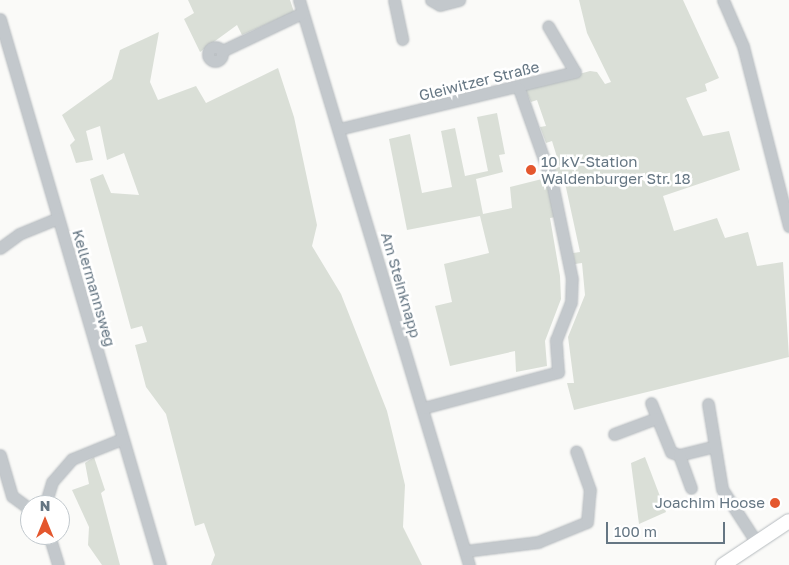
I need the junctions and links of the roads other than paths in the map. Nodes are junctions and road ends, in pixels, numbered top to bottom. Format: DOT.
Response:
graph roads {
  1 [pos="299,0"];
  2 [pos="394,0"];
  3 [pos="431,0"];
  4 [pos="459,0"];
  5 [pos="724,0"];
  6 [pos="302,13"];
  7 [pos="0,20"];
  8 [pos="548,26"];
  9 [pos="402,39"];
  10 [pos="222,51"];
  11 [pos="519,89"];
  12 [pos="339,129"];
  13 [pos="58,218"];
  14 [pos="789,226"];
  15 [pos="0,248"];
  16 [pos="651,403"];
  17 [pos="708,404"];
  18 [pos="423,408"];
  19 [pos="657,418"];
  20 [pos="614,434"];
  21 [pos="122,439"];
  22 [pos="714,446"];
  23 [pos="576,451"];
  24 [pos="0,455"];
  25 [pos="679,455"];
  26 [pos="690,488"];
  27 [pos="48,495"];
  28 [pos="20,502"];
  29 [pos="789,521"];
  30 [pos="757,542"];
  31 [pos="53,545"];
  32 [pos="465,551"];
  33 [pos="58,565"];
  34 [pos="160,565"];
  35 [pos="469,565"];
  36 [pos="723,565"];
  1 -- 6 [label="street, Am Steinknapp"];
  2 -- 9 [label="street"];
  3 -- 4 [label="street"];
  5 -- 14 [label="street"];
  6 -- 10 [label="street"];
  6 -- 12 [label="street, Am Steinknapp"];
  7 -- 13 [label="street, Kellermannsweg"];
  8 -- 11 [label="street, Gleiwitzer Straße"];
  11 -- 12 [label="street, Gleiwitzer Straße"];
  11 -- 18 [label="street"];
  12 -- 18 [label="street, Am Steinknapp"];
  13 -- 15 [label="street"];
  13 -- 21 [label="street, Kellermannsweg"];
  16 -- 19 [label="street"];
  17 -- 22 [label="street"];
  18 -- 32 [label="street, Am Steinknapp"];
  19 -- 20 [label="street"];
  19 -- 25 [label="street"];
  21 -- 27 [label="street"];
  21 -- 34 [label="street, Kellermannsweg"];
  22 -- 25 [label="street"];
  22 -- 30 [label="street"];
  23 -- 32 [label="street"];
  24 -- 28 [label="street"];
  25 -- 26 [label="street"];
  29 -- 30 [label="main road"];
  30 -- 36 [label="main road"];
  31 -- 33 [label="street"];
  32 -- 35 [label="street, Am Steinknapp"];
}
